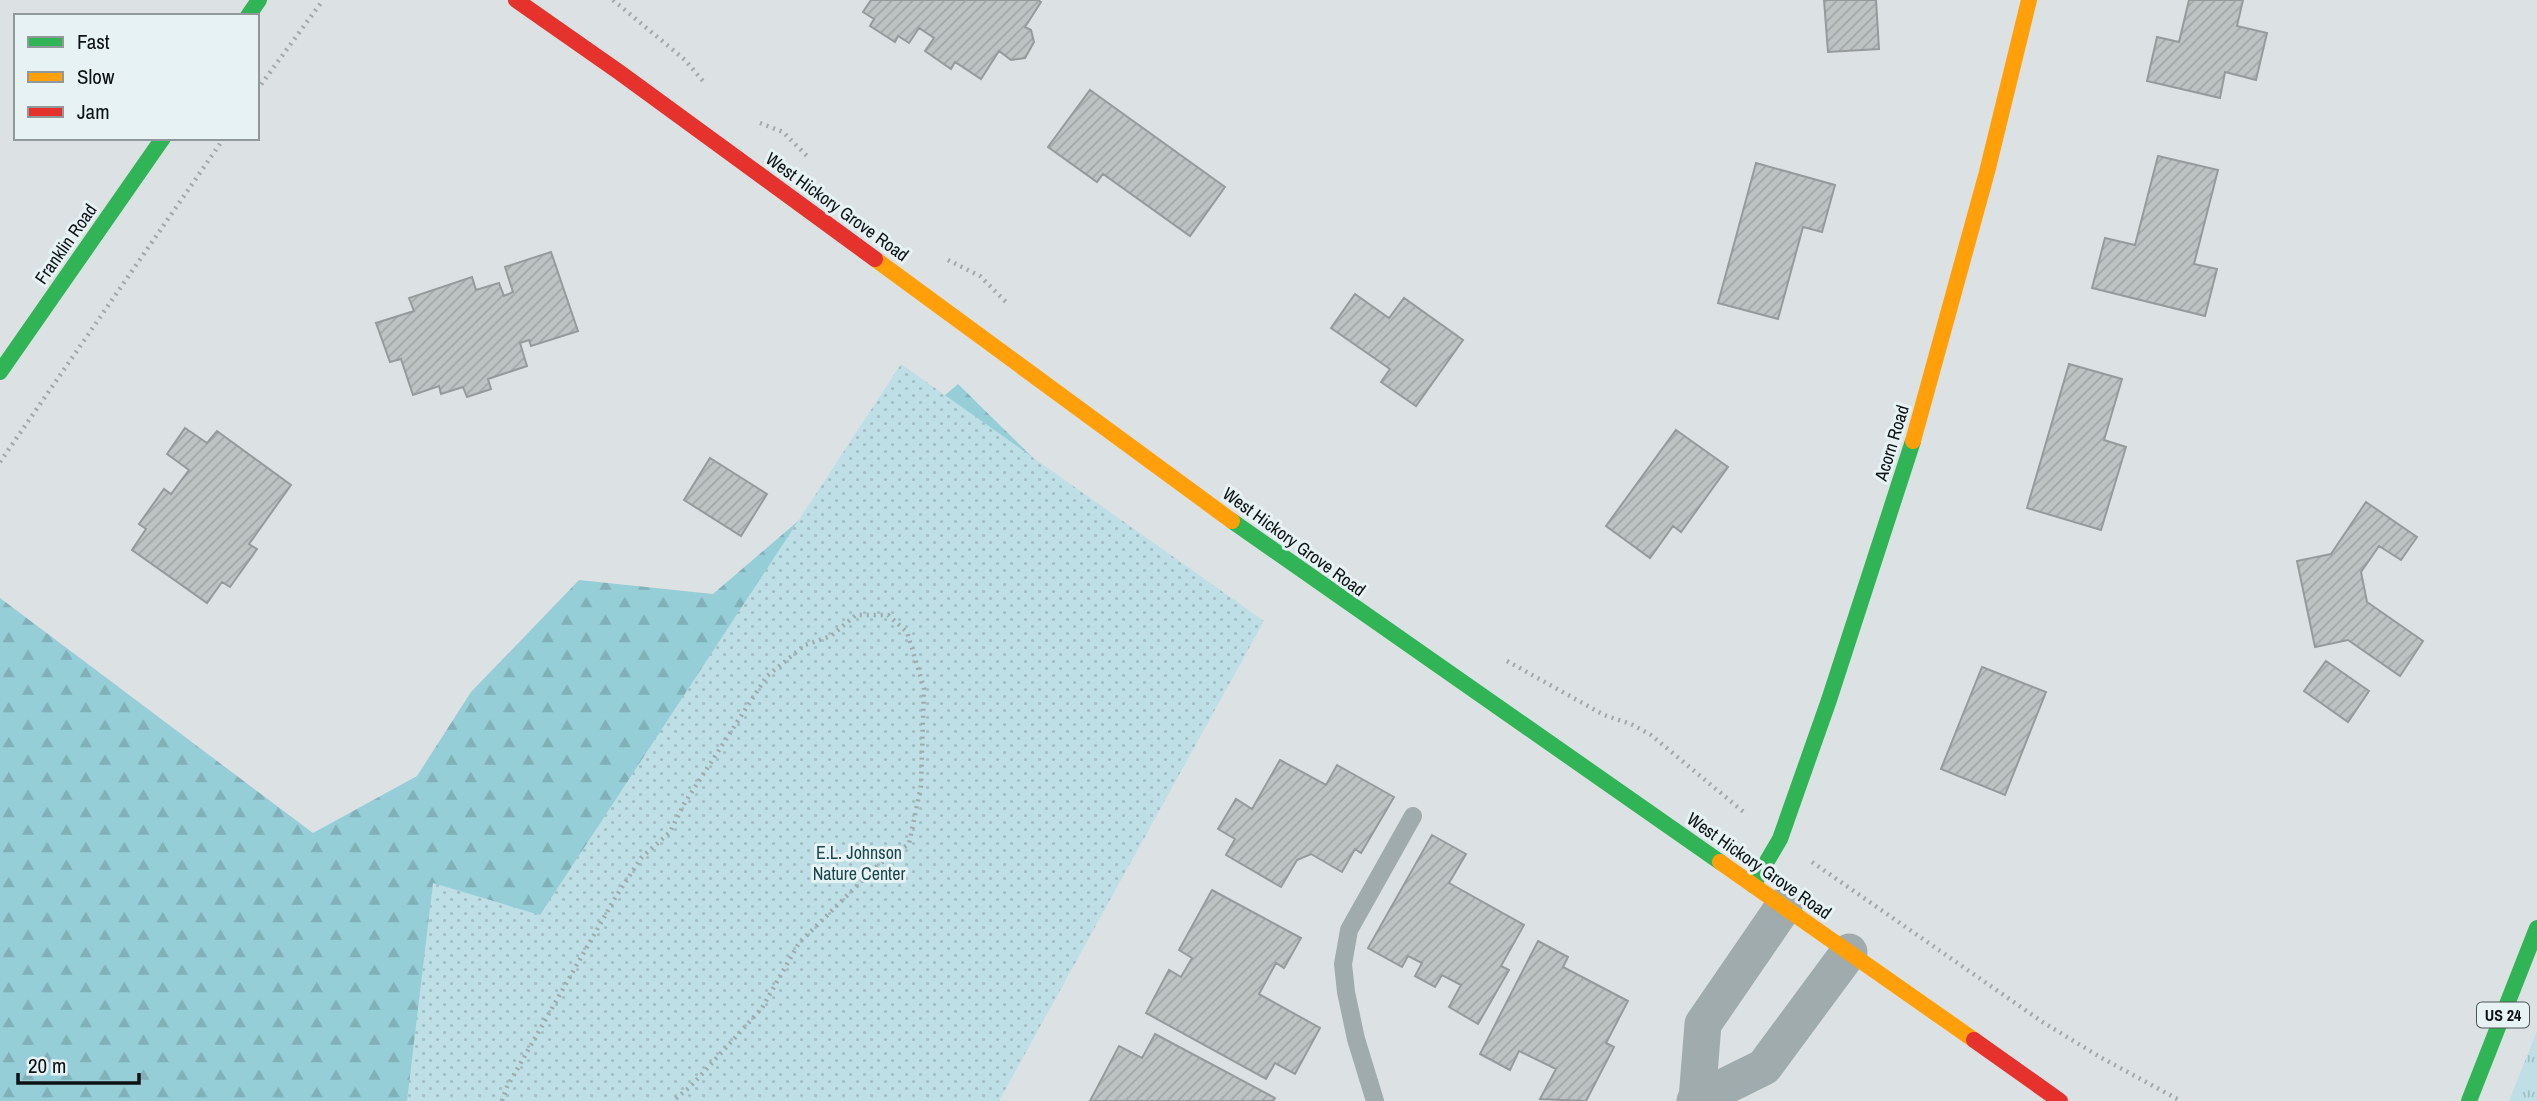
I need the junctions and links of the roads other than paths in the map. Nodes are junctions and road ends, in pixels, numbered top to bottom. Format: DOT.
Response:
graph roads {
  1 [pos="516,0"];
  2 [pos="2029,0"];
  3 [pos="162,140"];
  4 [pos="0,372"];
  5 [pos="1413,816"];
  6 [pos="1753,885"];
  7 [pos="1784,906"];
  8 [pos="2537,928"];
  9 [pos="1849,952"];
  10 [pos="1696,1100"];
  11 [pos="1375,1101"];
  12 [pos="2060,1101"];
  13 [pos="2469,1101"];
  1 -- 6 [label="main road, West Hickory Grove Road"];
  2 -- 6 [label="main road, Acorn Road"];
  3 -- 4 [label="main road, Franklin Road"];
  5 -- 11 [label="lane"];
  6 -- 7 [label="main road, West Hickory Grove Road"];
  7 -- 9 [label="main road, West Hickory Grove Road"];
  7 -- 10 [label="street"];
  8 -- 13 [label="main road, US 24"];
  9 -- 10 [label="street"];
  9 -- 12 [label="main road, West Hickory Grove Road"];
}
